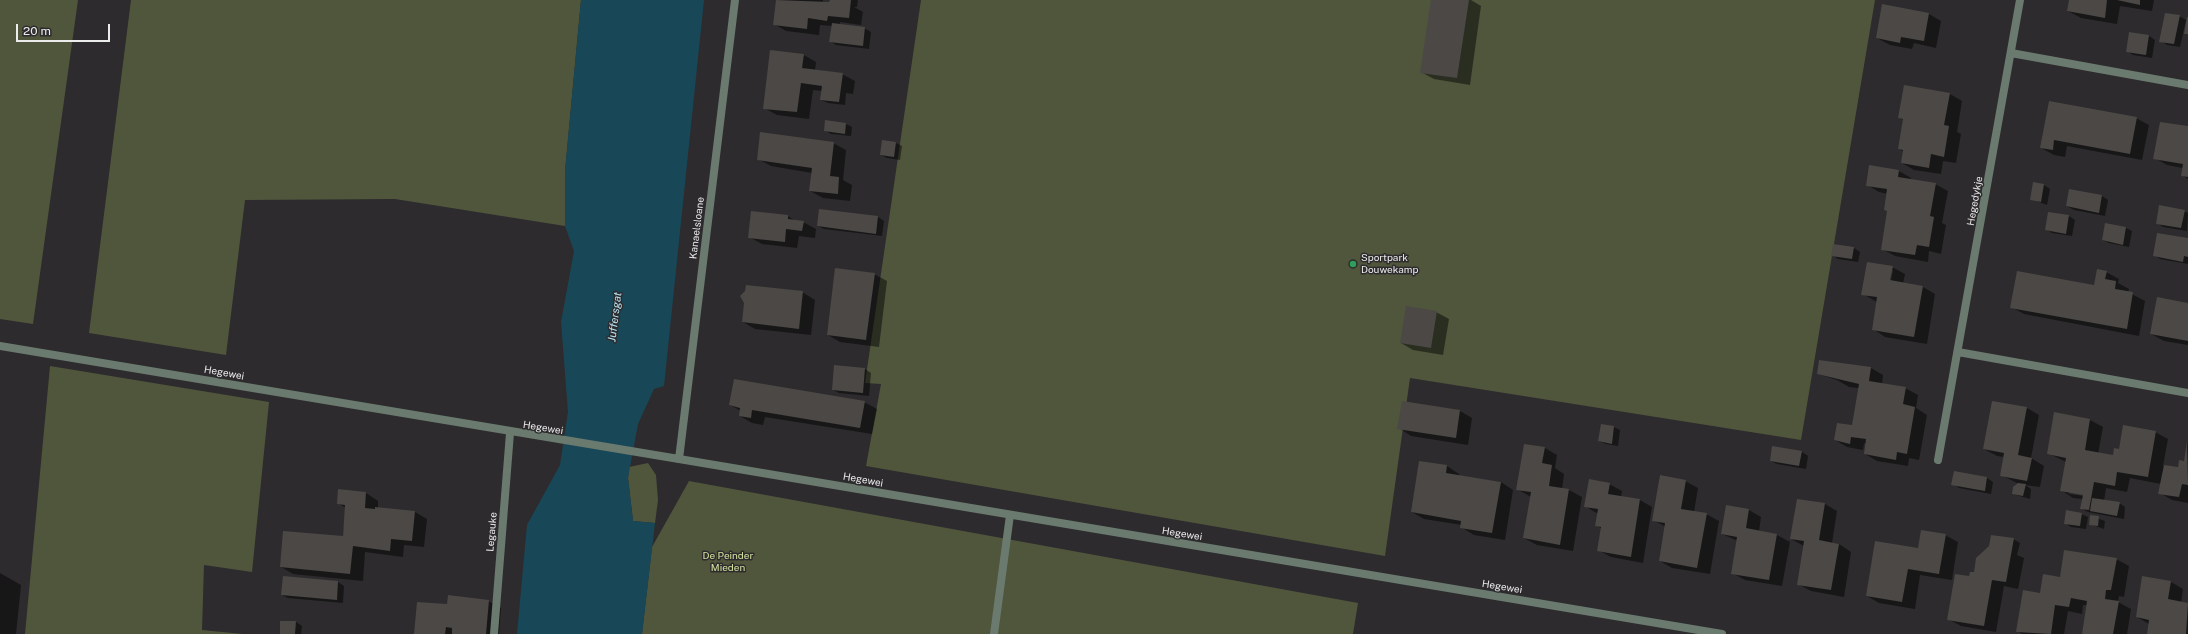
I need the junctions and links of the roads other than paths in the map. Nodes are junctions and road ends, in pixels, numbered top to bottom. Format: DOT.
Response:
graph roads {
  1 [pos="735,0"];
  2 [pos="2020,0"];
  3 [pos="2011,53"];
  4 [pos="2188,85"];
  5 [pos="0,346"];
  6 [pos="1958,352"];
  7 [pos="2188,393"];
  8 [pos="510,433"];
  9 [pos="679,459"];
  10 [pos="1938,460"];
  11 [pos="1010,515"];
  12 [pos="494,634"];
  13 [pos="994,634"];
  14 [pos="1722,634"];
  1 -- 9 [label="street, Kanaelsloane"];
  2 -- 3 [label="street, Hegedykje"];
  3 -- 4 [label="street"];
  3 -- 6 [label="street, Hegedykje"];
  5 -- 8 [label="street, Hegewei"];
  6 -- 7 [label="street"];
  6 -- 10 [label="street, Hegedykje"];
  8 -- 9 [label="street, Hegewei"];
  8 -- 12 [label="street, Legauke"];
  9 -- 11 [label="street, Hegewei"];
  11 -- 13 [label="street"];
  11 -- 14 [label="street, Hegewei"];
}
